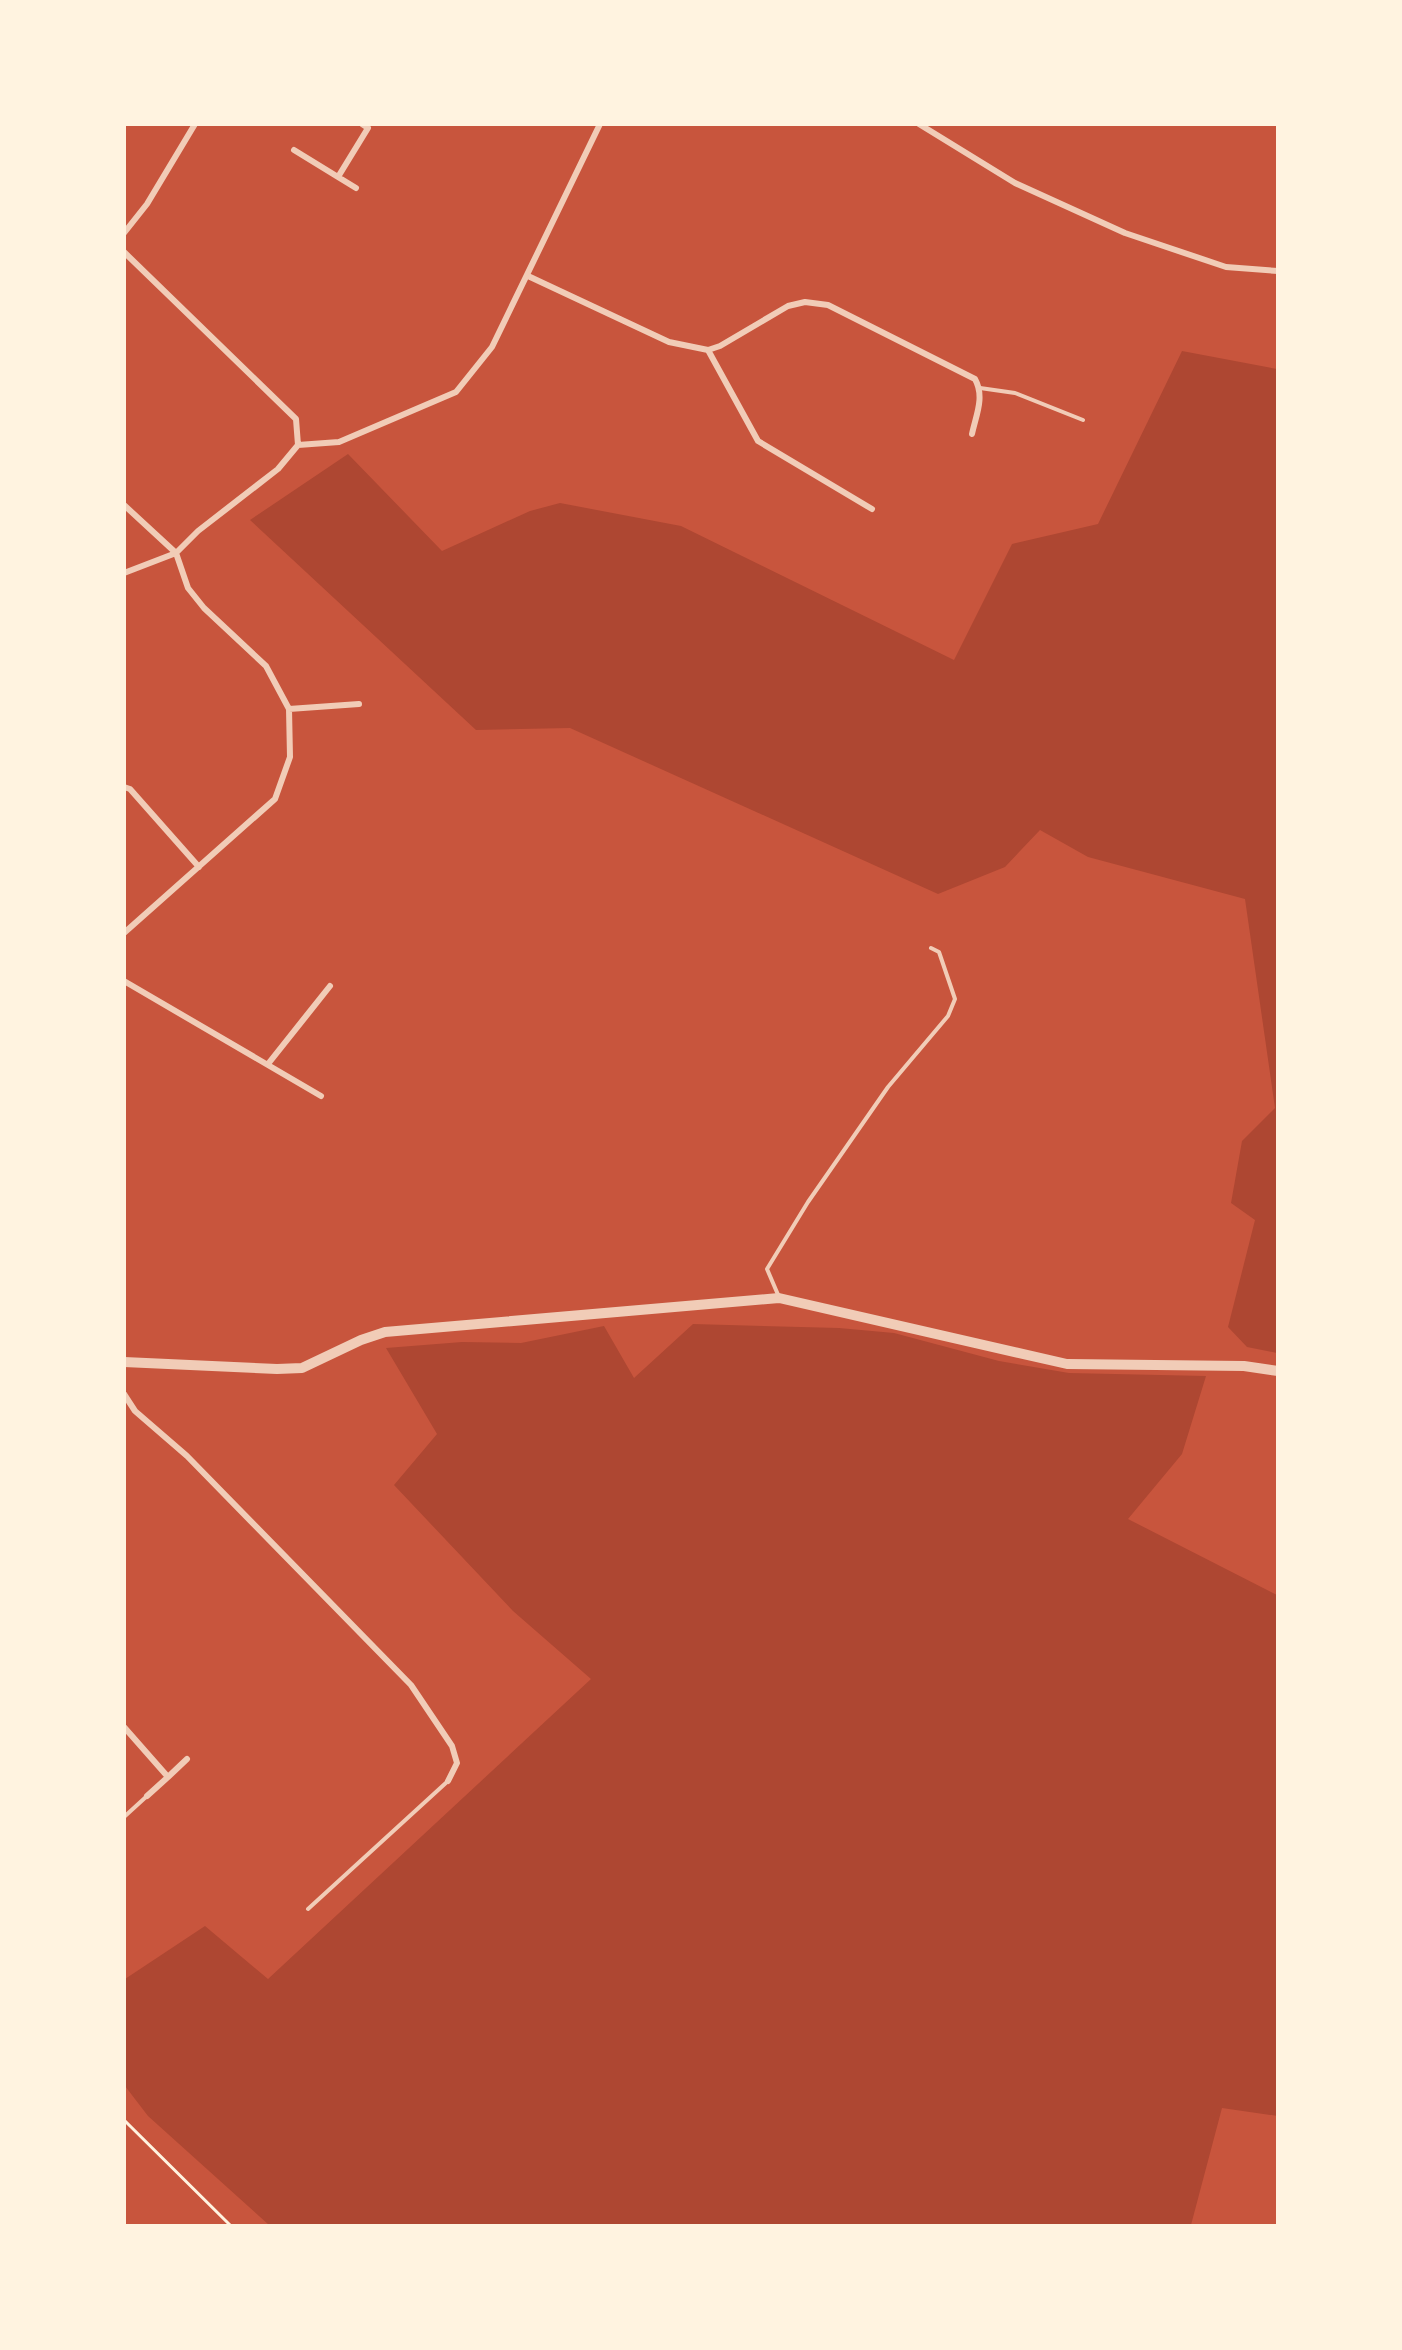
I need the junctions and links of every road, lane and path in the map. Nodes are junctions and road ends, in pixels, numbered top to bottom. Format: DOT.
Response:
graph roads {
  1 [pos="195,124"];
  2 [pos="600,124"];
  3 [pos="919,124"];
  4 [pos="367,126"];
  5 [pos="294,150"];
  6 [pos="338,177"];
  7 [pos="356,188"];
  8 [pos="124,233"];
  9 [pos="124,252"];
  10 [pos="1278,272"];
  11 [pos="528,276"];
  12 [pos="708,350"];
  13 [pos="980,388"];
  14 [pos="1083,420"];
  15 [pos="972,434"];
  16 [pos="298,445"];
  17 [pos="124,505"];
  18 [pos="872,509"];
  19 [pos="176,553"];
  20 [pos="124,573"];
  21 [pos="359,704"];
  22 [pos="289,710"];
  23 [pos="124,787"];
  24 [pos="199,867"];
  25 [pos="124,933"];
  26 [pos="931,948"];
  27 [pos="124,981"];
  28 [pos="330,986"];
  29 [pos="268,1064"];
  30 [pos="321,1096"];
  31 [pos="779,1298"];
  32 [pos="124,1362"];
  33 [pos="1278,1371"];
  34 [pos="124,1394"];
  35 [pos="124,1727"];
  36 [pos="187,1759"];
  37 [pos="168,1777"];
  38 [pos="448,1781"];
  39 [pos="147,1796"];
  40 [pos="124,1817"];
  41 [pos="309,1909"];
  42 [pos="124,2120"];
  43 [pos="231,2226"];
  1 -- 8 [label="street"];
  2 -- 11 [label="street"];
  3 -- 10 [label="street"];
  4 -- 6 [label="street"];
  5 -- 6 [label="street"];
  6 -- 7 [label="street"];
  9 -- 16 [label="street"];
  11 -- 12 [label="street"];
  11 -- 16 [label="street"];
  12 -- 13 [label="street"];
  12 -- 18 [label="street"];
  13 -- 14 [label="lane"];
  13 -- 15 [label="street"];
  16 -- 19 [label="street"];
  17 -- 19 [label="street"];
  19 -- 20 [label="street"];
  19 -- 22 [label="street"];
  21 -- 22 [label="street"];
  22 -- 24 [label="street"];
  23 -- 24 [label="street"];
  24 -- 25 [label="street"];
  26 -- 31 [label="lane"];
  27 -- 29 [label="street"];
  28 -- 29 [label="street"];
  29 -- 30 [label="street"];
  31 -- 32 [label="street"];
  31 -- 33 [label="street"];
  34 -- 38 [label="street"];
  35 -- 37 [label="street"];
  36 -- 37 [label="street"];
  37 -- 39 [label="street"];
  38 -- 41 [label="lane"];
  39 -- 40 [label="lane"];
  42 -- 43 [label="path"];
}
